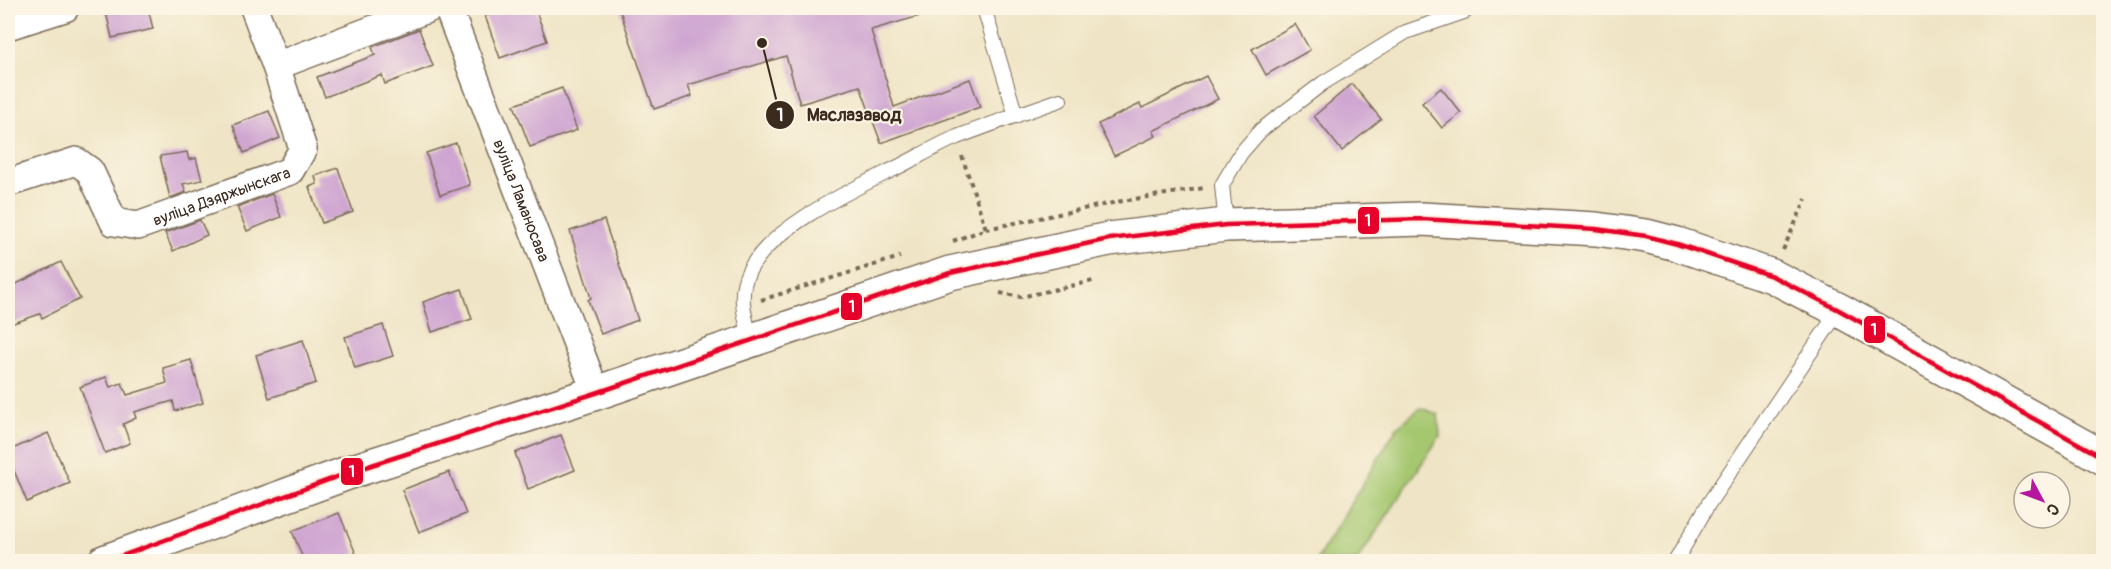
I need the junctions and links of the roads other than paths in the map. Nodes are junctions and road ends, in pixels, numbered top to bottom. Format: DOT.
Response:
graph roads {
  1 [pos="65,8"];
  2 [pos="254,8"];
  3 [pos="430,8"];
  4 [pos="448,8"];
  5 [pos="984,8"];
  6 [pos="1470,8"];
  7 [pos="8,26"];
  8 [pos="276,66"];
  9 [pos="1060,100"];
  10 [pos="1016,116"];
  11 [pos="8,183"];
  12 [pos="1226,225"];
  13 [pos="1839,310"];
  14 [pos="751,341"];
  15 [pos="596,393"];
  16 [pos="2103,458"];
  17 [pos="104,561"];
  18 [pos="1675,561"];
  1 -- 7 [label="street"];
  2 -- 8 [label="street, вуліца Дзяржынскага"];
  3 -- 8 [label="street"];
  4 -- 15 [label="street, вуліца Ламаносава"];
  5 -- 10 [label="lane"];
  6 -- 12 [label="lane"];
  8 -- 11 [label="street, вуліца Дзяржынскага"];
  9 -- 10 [label="lane"];
  10 -- 14 [label="lane"];
  12 -- 13 [label="main road"];
  12 -- 14 [label="main road"];
  13 -- 16 [label="main road"];
  13 -- 18 [label="lane"];
  14 -- 15 [label="main road"];
  15 -- 17 [label="main road"];
}
